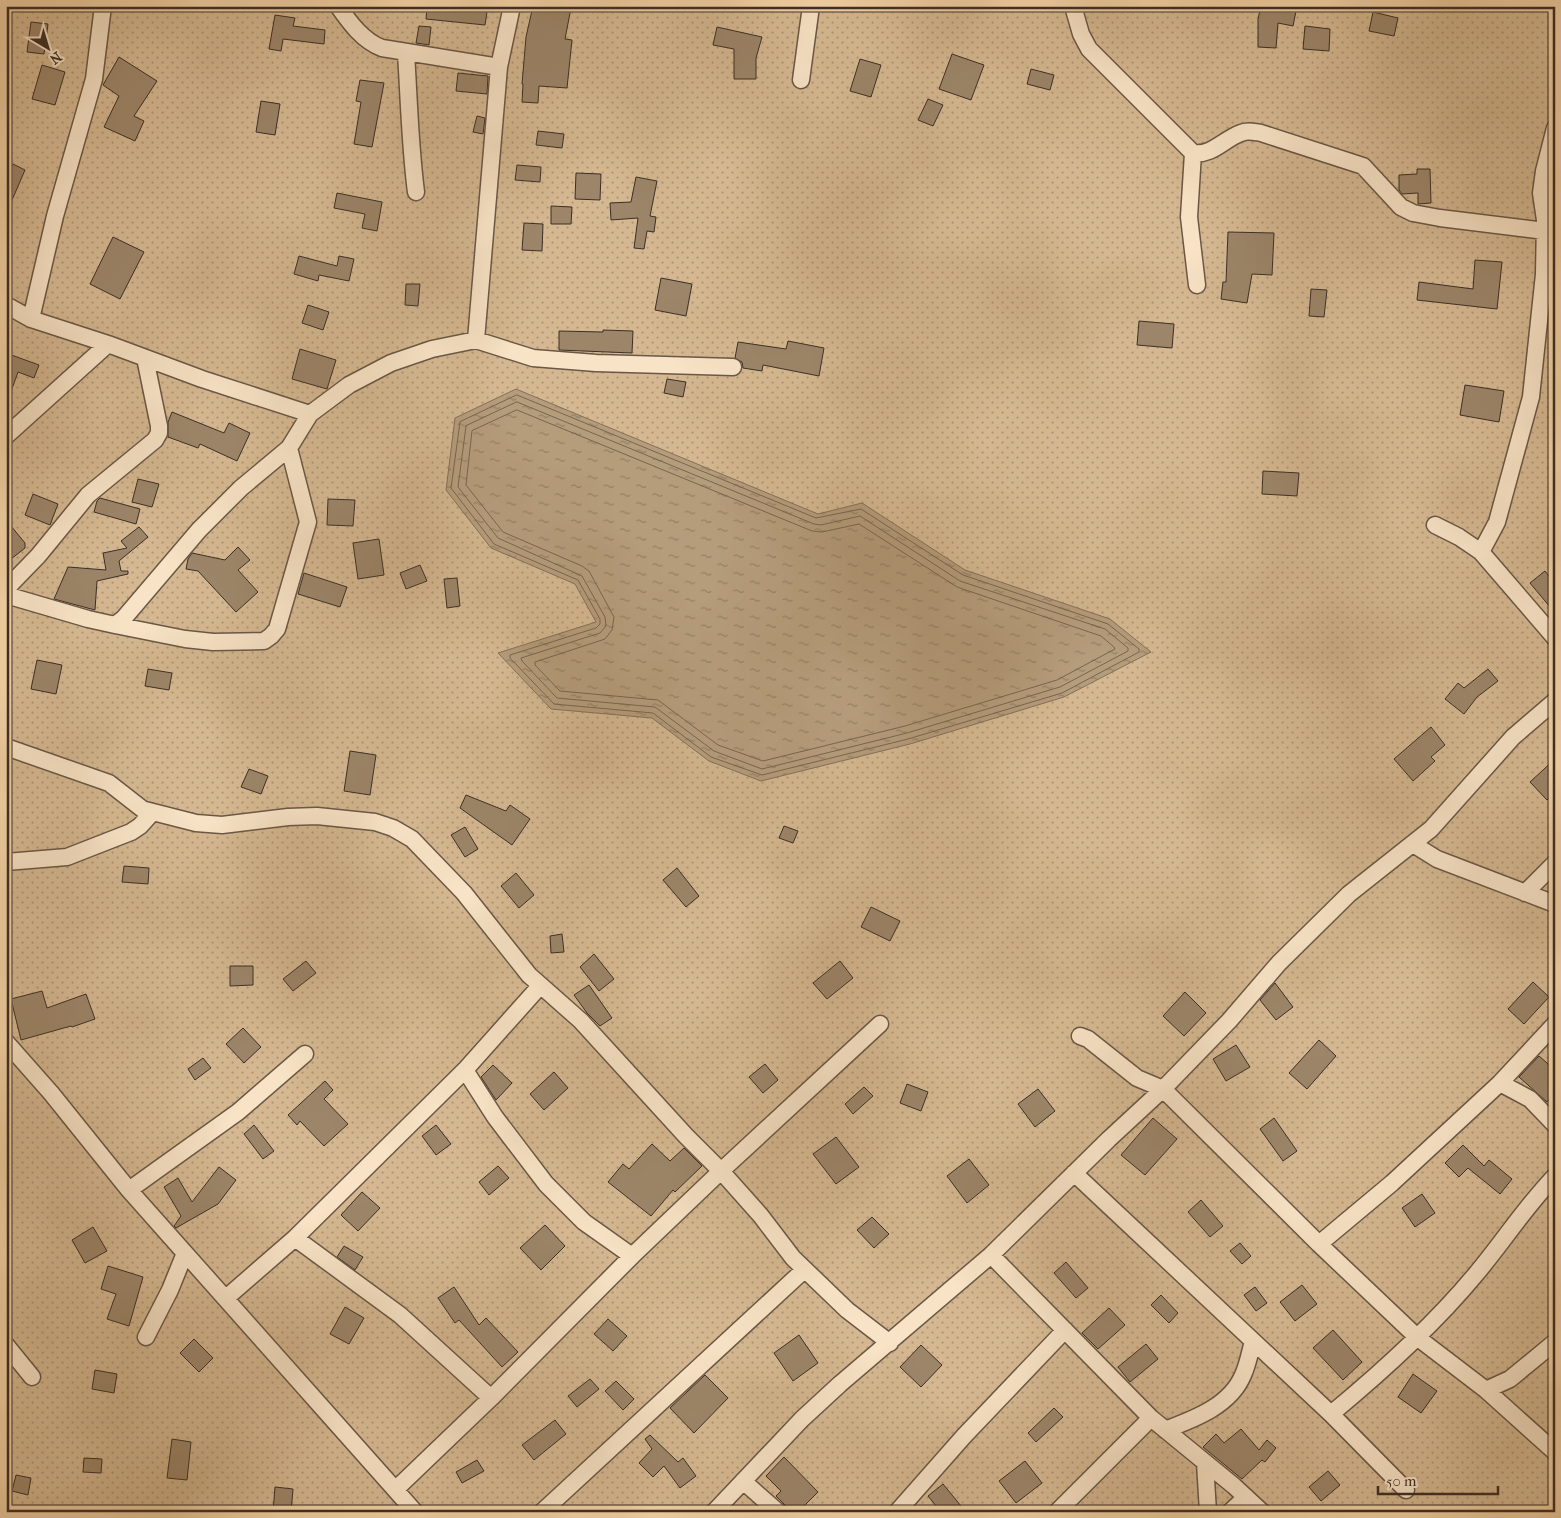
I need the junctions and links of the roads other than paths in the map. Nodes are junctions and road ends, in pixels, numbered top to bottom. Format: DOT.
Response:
graph roads {
  1 [pos="103,6"];
  2 [pos="338,6"];
  3 [pos="512,6"];
  4 [pos="811,6"];
  5 [pos="1073,6"];
  6 [pos="406,53"];
  7 [pos="499,68"];
  8 [pos="801,80"];
  9 [pos="1555,128"];
  10 [pos="1193,153"];
  11 [pos="416,192"];
  12 [pos="1548,224"];
  13 [pos="1197,285"];
  14 [pos="6,305"];
  15 [pos="31,319"];
  16 [pos="476,340"];
  17 [pos="108,344"];
  18 [pos="145,358"];
  19 [pos="733,367"];
  20 [pos="310,414"];
  21 [pos="6,436"];
  22 [pos="289,448"];
  23 [pos="1434,525"];
  24 [pos="1481,552"];
  25 [pos="6,589"];
  26 [pos="6,595"];
  27 [pos="115,625"];
  28 [pos="1555,638"];
  29 [pos="1555,701"];
  30 [pos="6,747"];
  31 [pos="146,810"];
  32 [pos="1413,844"];
  33 [pos="6,862"];
  34 [pos="1555,863"];
  35 [pos="1525,893"];
  36 [pos="1555,904"];
  37 [pos="540,986"];
  38 [pos="880,1024"];
  39 [pos="1555,1024"];
  40 [pos="1080,1036"];
  41 [pos="6,1042"];
  42 [pos="305,1054"];
  43 [pos="464,1070"];
  44 [pos="1500,1083"];
  45 [pos="1163,1089"];
  46 [pos="1555,1125"];
  47 [pos="721,1171"];
  48 [pos="1074,1173"];
  49 [pos="1555,1176"];
  50 [pos="129,1190"];
  51 [pos="295,1238"];
  52 [pos="1319,1244"];
  53 [pos="185,1254"];
  54 [pos="991,1255"];
  55 [pos="632,1256"];
  56 [pos="804,1270"];
  57 [pos="226,1298"];
  58 [pos="1065,1330"];
  59 [pos="146,1337"];
  60 [pos="1418,1338"];
  61 [pos="1253,1341"];
  62 [pos="1555,1342"];
  63 [pos="890,1343"];
  64 [pos="6,1345"];
  65 [pos="32,1377"];
  66 [pos="1486,1390"];
  67 [pos="491,1398"];
  68 [pos="1331,1414"];
  69 [pos="1151,1418"];
  70 [pos="1165,1430"];
  71 [pos="1555,1452"];
  72 [pos="1205,1462"];
  73 [pos="742,1481"];
  74 [pos="396,1489"];
  75 [pos="1406,1490"];
  76 [pos="1246,1497"];
  77 [pos="415,1512"];
  78 [pos="542,1512"];
  79 [pos="714,1512"];
  80 [pos="778,1512"];
  81 [pos="898,1512"];
  82 [pos="1057,1512"];
  83 [pos="1208,1512"];
  84 [pos="1230,1512"];
  85 [pos="1262,1512"];
  1 -- 15 [label="street"];
  2 -- 6 [label="street"];
  3 -- 7 [label="street"];
  4 -- 8 [label="street"];
  5 -- 10 [label="street"];
  6 -- 7 [label="street"];
  6 -- 11 [label="street"];
  7 -- 16 [label="street"];
  9 -- 12 [label="street"];
  10 -- 12 [label="street"];
  10 -- 13 [label="street"];
  12 -- 24 [label="street"];
  14 -- 15 [label="street"];
  15 -- 17 [label="street"];
  16 -- 19 [label="street"];
  16 -- 20 [label="street"];
  17 -- 18 [label="street"];
  17 -- 21 [label="street"];
  18 -- 20 [label="street"];
  18 -- 25 [label="street"];
  20 -- 22 [label="street"];
  22 -- 27 [label="street"];
  22 -- 27 [label="street"];
  23 -- 24 [label="street"];
  24 -- 28 [label="street"];
  26 -- 27 [label="street"];
  29 -- 32 [label="street"];
  30 -- 31 [label="street"];
  31 -- 33 [label="street"];
  31 -- 37 [label="street"];
  32 -- 35 [label="street"];
  32 -- 45 [label="street"];
  34 -- 35 [label="street"];
  35 -- 36 [label="street"];
  37 -- 43 [label="street"];
  37 -- 47 [label="street"];
  38 -- 47 [label="street"];
  39 -- 44 [label="street"];
  40 -- 45 [label="street"];
  41 -- 50 [label="street"];
  42 -- 50 [label="street"];
  43 -- 51 [label="street"];
  43 -- 55 [label="street"];
  44 -- 46 [label="street"];
  44 -- 52 [label="street"];
  45 -- 48 [label="street"];
  45 -- 52 [label="street"];
  47 -- 55 [label="street"];
  47 -- 56 [label="street"];
  48 -- 54 [label="street"];
  48 -- 61 [label="street"];
  49 -- 60 [label="street"];
  50 -- 53 [label="street"];
  51 -- 57 [label="street"];
  51 -- 67 [label="street"];
  52 -- 60 [label="street"];
  53 -- 57 [label="street"];
  53 -- 59 [label="street"];
  54 -- 58 [label="street"];
  54 -- 63 [label="street"];
  55 -- 67 [label="street"];
  56 -- 63 [label="street"];
  56 -- 78 [label="street"];
  57 -- 74 [label="street"];
  58 -- 69 [label="street"];
  58 -- 81 [label="street"];
  60 -- 66 [label="street"];
  60 -- 68 [label="street"];
  61 -- 68 [label="street"];
  61 -- 70 [label="street"];
  62 -- 66 [label="street"];
  63 -- 73 [label="street"];
  64 -- 65 [label="street"];
  66 -- 71 [label="street"];
  67 -- 74 [label="street"];
  68 -- 75 [label="street"];
  69 -- 70 [label="street"];
  69 -- 82 [label="street"];
  70 -- 72 [label="street"];
  72 -- 76 [label="street"];
  72 -- 83 [label="street"];
  73 -- 79 [label="street"];
  73 -- 80 [label="street"];
  74 -- 77 [label="street"];
  76 -- 84 [label="street"];
  76 -- 85 [label="street"];
}
